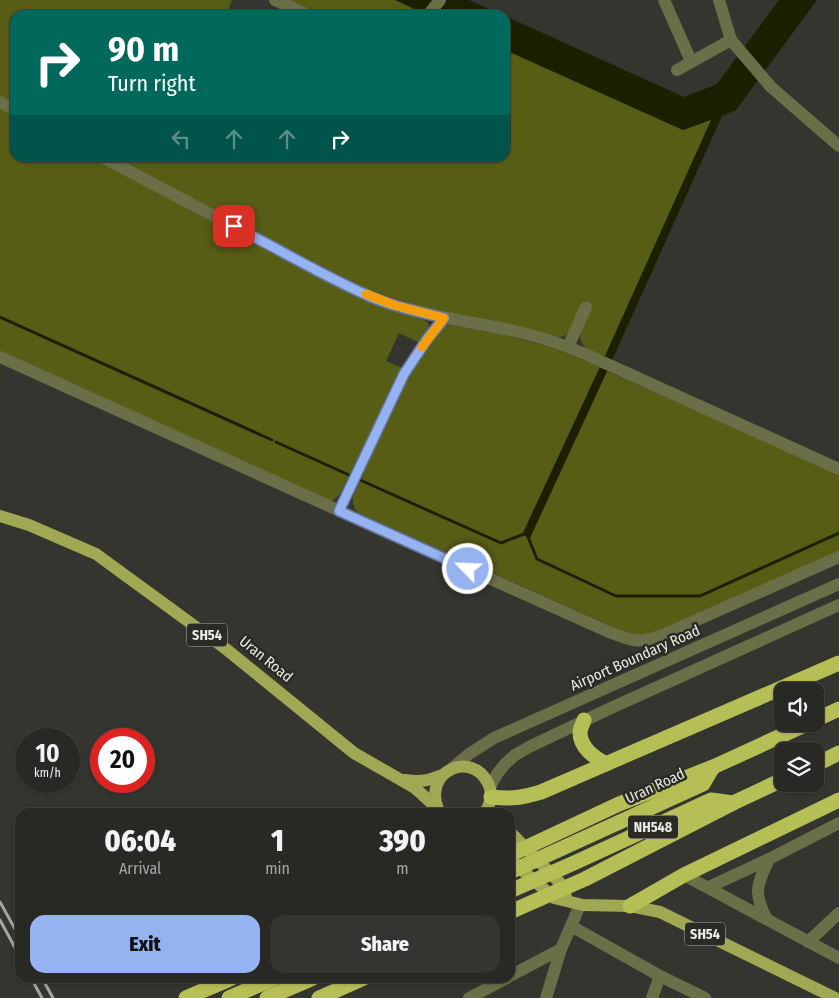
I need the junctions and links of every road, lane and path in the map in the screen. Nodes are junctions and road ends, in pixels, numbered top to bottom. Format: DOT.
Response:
graph roads {
  1 [pos="275,0"];
  2 [pos="440,0"];
  3 [pos="664,0"];
  4 [pos="719,0"];
  5 [pos="297,10"];
  6 [pos="432,10"];
  7 [pos="731,40"];
  8 [pos="691,61"];
  9 [pos="677,70"];
  10 [pos="839,146"];
  11 [pos="112,162"];
  12 [pos="586,307"];
  13 [pos="444,318"];
  14 [pos="568,347"];
  15 [pos="0,357"];
  16 [pos="839,469"];
  17 [pos="339,511"];
  18 [pos="0,516"];
  19 [pos="839,557"];
  20 [pos="839,584"];
  21 [pos="839,605"];
  22 [pos="839,663"];
  23 [pos="839,709"];
  24 [pos="824,716"];
  25 [pos="584,720"];
  26 [pos="790,732"];
  27 [pos="839,753"];
  28 [pos="824,760"];
  29 [pos="606,764"];
  30 [pos="713,767"];
  31 [pos="446,772"];
  32 [pos="400,780"];
  33 [pos="774,784"];
  34 [pos="839,800"];
  35 [pos="490,803"];
  36 [pos="734,803"];
  37 [pos="437,808"];
  38 [pos="438,808"];
  39 [pos="839,824"];
  40 [pos="515,837"];
  41 [pos="515,853"];
  42 [pos="769,859"];
  43 [pos="515,863"];
  44 [pos="515,870"];
  45 [pos="684,875"];
  46 [pos="709,887"];
  47 [pos="515,889"];
  48 [pos="567,901"];
  49 [pos="580,905"];
  50 [pos="630,906"];
  51 [pos="515,910"];
  52 [pos="766,918"];
  53 [pos="837,919"];
  54 [pos="571,926"];
  55 [pos="808,942"];
  56 [pos="561,949"];
  57 [pos="839,958"];
  58 [pos="515,973"];
  59 [pos="660,976"];
  60 [pos="220,983"];
  61 [pos="264,983"];
  62 [pos="302,983"];
  63 [pos="353,983"];
  64 [pos="497,983"];
  65 [pos="186,998"];
  66 [pos="229,998"];
  67 [pos="267,998"];
  68 [pos="319,998"];
  69 [pos="469,998"];
  70 [pos="546,998"];
  71 [pos="652,998"];
  72 [pos="705,998"];
  73 [pos="835,998"];
  1 -- 5 [label="street"];
  2 -- 6 [label="street"];
  3 -- 8 [label="street"];
  4 -- 7 [label="street"];
  7 -- 8 [label="street"];
  7 -- 10 [label="street"];
  8 -- 9 [label="street"];
  11 -- 13 [label="street"];
  12 -- 14 [label="street"];
  13 -- 14 [label="street"];
  13 -- 17 [label="street"];
  14 -- 16 [label="street"];
  15 -- 17 [label="street"];
  17 -- 19 [label="street"];
  18 -- 32 [label="main road, Uran Road / SH54"];
  20 -- 31 [label="street, Airport Boundary Road"];
  21 -- 25 [label="street"];
  22 -- 29 [label="highway"];
  23 -- 24 [label="highway"];
  25 -- 29 [label="highway"];
  25 -- 35 [label="street"];
  26 -- 30 [label="highway, Uran Road / NH548"];
  27 -- 28 [label="highway"];
  29 -- 35 [label="highway"];
  30 -- 41 [label="highway, NH548"];
  30 -- 44 [label="highway, Uran Road / NH548"];
  31 -- 32 [label="main road, Uran Road"];
  31 -- 35 [label="main road, Uran Road"];
  31 -- 38 [label="main road"];
  32 -- 37 [label="main road, Uran Road"];
  33 -- 36 [label="highway, NH548"];
  34 -- 45 [label="highway"];
  36 -- 47 [label="highway, NH548"];
  36 -- 51 [label="highway, NH548"];
  39 -- 42 [label="street"];
  40 -- 48 [label="main road"];
  42 -- 46 [label="street"];
  42 -- 52 [label="street"];
  43 -- 48 [label="main road, SH54"];
  45 -- 46 [label="street"];
  45 -- 50 [label="highway"];
  46 -- 52 [label="street"];
  48 -- 49 [label="main road, SH54"];
  49 -- 50 [label="main road, SH54"];
  49 -- 54 [label="street"];
  50 -- 73 [label="main road, SH54"];
  52 -- 55 [label="street"];
  53 -- 55 [label="street"];
  54 -- 56 [label="street"];
  54 -- 59 [label="street"];
  55 -- 57 [label="street"];
  56 -- 58 [label="street"];
  56 -- 70 [label="street"];
  59 -- 71 [label="street"];
  59 -- 72 [label="street"];
  60 -- 65 [label="highway"];
  61 -- 66 [label="highway"];
  62 -- 67 [label="highway"];
  63 -- 68 [label="highway"];
  64 -- 69 [label="street"];
}
